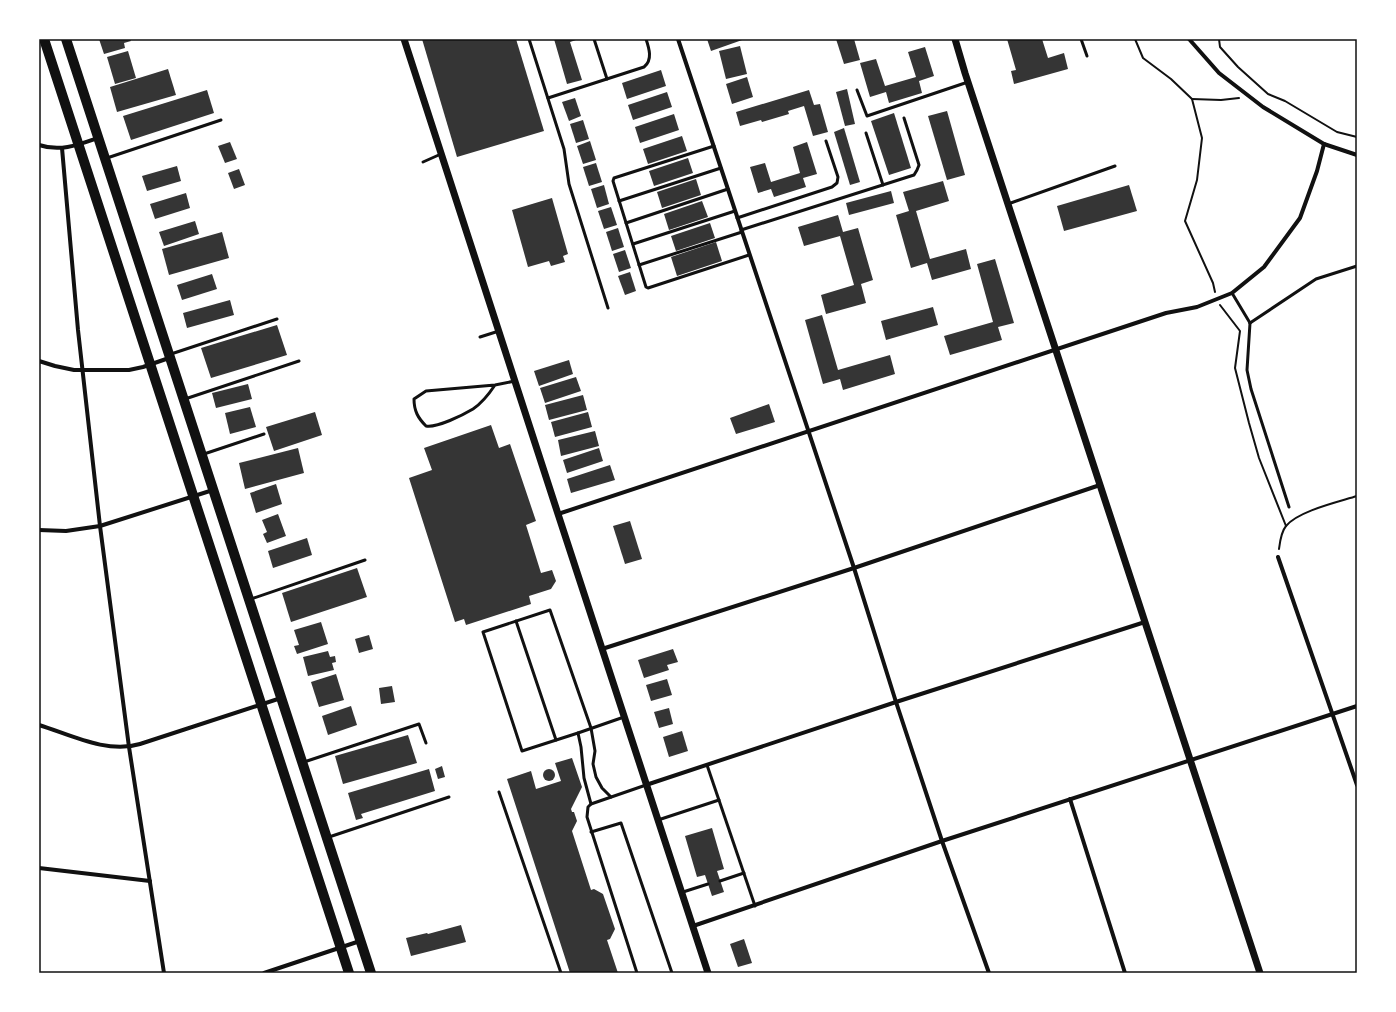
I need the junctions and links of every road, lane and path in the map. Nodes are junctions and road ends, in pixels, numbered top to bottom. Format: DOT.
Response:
graph roads {
  1 [pos="44,39"];
  2 [pos="66,39"];
  3 [pos="404,39"];
  4 [pos="529,39"];
  5 [pos="594,39"];
  6 [pos="646,39"];
  7 [pos="678,39"];
  8 [pos="956,39"];
  9 [pos="1081,39"];
  10 [pos="1135,39"];
  11 [pos="1189,39"];
  12 [pos="1219,39"];
  13 [pos="1087,56"];
  14 [pos="607,79"];
  15 [pos="968,82"];
  16 [pos="857,90"];
  17 [pos="1268,94"];
  18 [pos="548,98"];
  19 [pos="1250,98"];
  20 [pos="1192,99"];
  21 [pos="904,118"];
  22 [pos="221,120"];
  23 [pos="866,133"];
  24 [pos="1357,137"];
  25 [pos="98,138"];
  26 [pos="826,141"];
  27 [pos="79,144"];
  28 [pos="1324,144"];
  29 [pos="39,145"];
  30 [pos="714,146"];
  31 [pos="62,148"];
  32 [pos="441,154"];
  33 [pos="1357,155"];
  34 [pos="105,159"];
  35 [pos="422,162"];
  36 [pos="1115,166"];
  37 [pos="721,168"];
  38 [pos="883,185"];
  39 [pos="728,189"];
  40 [pos="619,201"];
  41 [pos="1008,204"];
  42 [pos="735,211"];
  43 [pos="737,218"];
  44 [pos="626,223"];
  45 [pos="742,231"];
  46 [pos="633,244"];
  47 [pos="749,253"];
  48 [pos="640,266"];
  49 [pos="1357,266"];
  50 [pos="1232,293"];
  51 [pos="1217,299"];
  52 [pos="608,308"];
  53 [pos="277,319"];
  54 [pos="1250,323"];
  55 [pos="498,330"];
  56 [pos="480,337"];
  57 [pos="1056,350"];
  58 [pos="169,356"];
  59 [pos="39,361"];
  60 [pos="299,361"];
  61 [pos="151,365"];
  62 [pos="82,371"];
  63 [pos="515,381"];
  64 [pos="495,385"];
  65 [pos="184,399"];
  66 [pos="808,431"];
  67 [pos="264,434"];
  68 [pos="202,455"];
  69 [pos="1100,485"];
  70 [pos="213,490"];
  71 [pos="194,496"];
  72 [pos="1357,496"];
  73 [pos="1289,507"];
  74 [pos="558,514"];
  75 [pos="100,526"];
  76 [pos="1286,526"];
  77 [pos="39,530"];
  78 [pos="1278,557"];
  79 [pos="365,560"];
  80 [pos="854,568"];
  81 [pos="249,599"];
  82 [pos="516,621"];
  83 [pos="1145,622"];
  84 [pos="602,649"];
  85 [pos="282,698"];
  86 [pos="896,702"];
  87 [pos="262,705"];
  88 [pos="1357,706"];
  89 [pos="1333,714"];
  90 [pos="624,717"];
  91 [pos="39,724"];
  92 [pos="591,728"];
  93 [pos="578,733"];
  94 [pos="556,740"];
  95 [pos="426,743"];
  96 [pos="129,747"];
  97 [pos="1190,761"];
  98 [pos="302,762"];
  99 [pos="707,765"];
  100 [pos="646,785"];
  101 [pos="1357,785"];
  102 [pos="499,792"];
  103 [pos="611,797"];
  104 [pos="449,798"];
  105 [pos="719,800"];
  106 [pos="1070,800"];
  107 [pos="591,804"];
  108 [pos="658,820"];
  109 [pos="591,832"];
  110 [pos="327,838"];
  111 [pos="942,841"];
  112 [pos="39,868"];
  113 [pos="744,873"];
  114 [pos="150,881"];
  115 [pos="720,881"];
  116 [pos="708,884"];
  117 [pos="682,892"];
  118 [pos="755,906"];
  119 [pos="693,926"];
  120 [pos="360,941"];
  121 [pos="341,948"];
  122 [pos="164,973"];
  123 [pos="264,973"];
  124 [pos="349,973"];
  125 [pos="371,973"];
  126 [pos="562,973"];
  127 [pos="637,973"];
  128 [pos="672,973"];
  129 [pos="708,973"];
  130 [pos="989,973"];
  131 [pos="1125,973"];
  132 [pos="1260,973"];
  1 -- 27 [label="main road"];
  2 -- 25 [label="main road"];
  3 -- 32 [label="street"];
  4 -- 18 [label="lane"];
  5 -- 14 [label="lane"];
  6 -- 14 [label="lane"];
  7 -- 30 [label="street"];
  8 -- 15 [label="street"];
  9 -- 13 [label="lane"];
  10 -- 20 [label="path"];
  11 -- 19 [label="street"];
  12 -- 17 [label="path"];
  14 -- 18 [label="lane"];
  15 -- 16 [label="lane"];
  15 -- 41 [label="street"];
  17 -- 19 [label="path"];
  17 -- 24 [label="path"];
  18 -- 52 [label="lane"];
  19 -- 20 [label="path"];
  19 -- 28 [label="street"];
  20 -- 51 [label="path"];
  21 -- 38 [label="lane"];
  22 -- 34 [label="lane"];
  23 -- 38 [label="lane"];
  25 -- 27 [label="street"];
  25 -- 34 [label="main road"];
  26 -- 43 [label="lane"];
  27 -- 31 [label="street"];
  27 -- 61 [label="main road"];
  28 -- 33 [label="street"];
  28 -- 50 [label="street"];
  29 -- 31 [label="street"];
  30 -- 37 [label="street"];
  30 -- 40 [label="lane"];
  31 -- 62 [label="street"];
  32 -- 35 [label="lane"];
  32 -- 55 [label="street"];
  34 -- 58 [label="main road"];
  36 -- 41 [label="lane"];
  37 -- 39 [label="street"];
  37 -- 40 [label="lane"];
  38 -- 45 [label="lane"];
  39 -- 42 [label="street"];
  39 -- 44 [label="lane"];
  40 -- 44 [label="lane"];
  41 -- 57 [label="street"];
  42 -- 43 [label="street"];
  42 -- 46 [label="lane"];
  43 -- 45 [label="street"];
  44 -- 46 [label="lane"];
  45 -- 47 [label="street"];
  45 -- 48 [label="lane"];
  46 -- 48 [label="lane"];
  47 -- 48 [label="lane"];
  47 -- 66 [label="street"];
  49 -- 54 [label="lane"];
  50 -- 51 [label="street"];
  50 -- 54 [label="lane"];
  51 -- 57 [label="street"];
  51 -- 76 [label="path"];
  53 -- 58 [label="lane"];
  54 -- 73 [label="lane"];
  55 -- 56 [label="lane"];
  55 -- 63 [label="street"];
  57 -- 66 [label="street"];
  57 -- 69 [label="street"];
  58 -- 61 [label="street"];
  58 -- 65 [label="main road"];
  59 -- 62 [label="street"];
  60 -- 65 [label="lane"];
  61 -- 62 [label="street"];
  61 -- 71 [label="main road"];
  62 -- 75 [label="street"];
  63 -- 64 [label="lane"];
  63 -- 74 [label="street"];
  64 -- 64 [label="lane"];
  65 -- 68 [label="main road"];
  66 -- 74 [label="street"];
  66 -- 80 [label="street"];
  67 -- 68 [label="lane"];
  68 -- 70 [label="main road"];
  69 -- 80 [label="street"];
  69 -- 83 [label="street"];
  70 -- 71 [label="street"];
  70 -- 81 [label="main road"];
  71 -- 75 [label="street"];
  71 -- 87 [label="main road"];
  72 -- 76 [label="path"];
  74 -- 84 [label="street"];
  75 -- 77 [label="street"];
  75 -- 96 [label="street"];
  76 -- 78 [label="path"];
  78 -- 89 [label="street"];
  79 -- 81 [label="lane"];
  80 -- 84 [label="street"];
  80 -- 86 [label="street"];
  81 -- 85 [label="main road"];
  82 -- 92 [label="lane"];
  82 -- 94 [label="lane"];
  82 -- 94 [label="lane"];
  83 -- 86 [label="street"];
  83 -- 97 [label="street"];
  84 -- 90 [label="street"];
  85 -- 87 [label="street"];
  85 -- 98 [label="main road"];
  86 -- 99 [label="street"];
  86 -- 111 [label="street"];
  87 -- 96 [label="street"];
  87 -- 121 [label="main road"];
  88 -- 89 [label="street"];
  89 -- 97 [label="street"];
  89 -- 101 [label="street"];
  90 -- 92 [label="lane"];
  90 -- 100 [label="street"];
  91 -- 96 [label="street"];
  92 -- 93 [label="lane"];
  92 -- 103 [label="lane"];
  93 -- 94 [label="lane"];
  93 -- 107 [label="lane"];
  95 -- 98 [label="lane"];
  96 -- 114 [label="street"];
  97 -- 106 [label="street"];
  97 -- 132 [label="street"];
  98 -- 110 [label="main road"];
  99 -- 100 [label="street"];
  99 -- 105 [label="lane"];
  100 -- 103 [label="lane"];
  100 -- 108 [label="street"];
  102 -- 126 [label="lane"];
  103 -- 107 [label="lane"];
  104 -- 110 [label="lane"];
  105 -- 108 [label="lane"];
  105 -- 113 [label="lane"];
  106 -- 111 [label="street"];
  106 -- 131 [label="street"];
  107 -- 109 [label="lane"];
  108 -- 117 [label="street"];
  109 -- 127 [label="lane"];
  109 -- 128 [label="lane"];
  110 -- 120 [label="main road"];
  111 -- 118 [label="street"];
  111 -- 130 [label="street"];
  112 -- 114 [label="street"];
  113 -- 115 [label="lane"];
  113 -- 118 [label="lane"];
  114 -- 122 [label="street"];
  116 -- 117 [label="lane"];
  117 -- 119 [label="street"];
  118 -- 119 [label="street"];
  119 -- 129 [label="street"];
  120 -- 121 [label="street"];
  120 -- 125 [label="main road"];
  121 -- 123 [label="street"];
  121 -- 124 [label="main road"];
}
